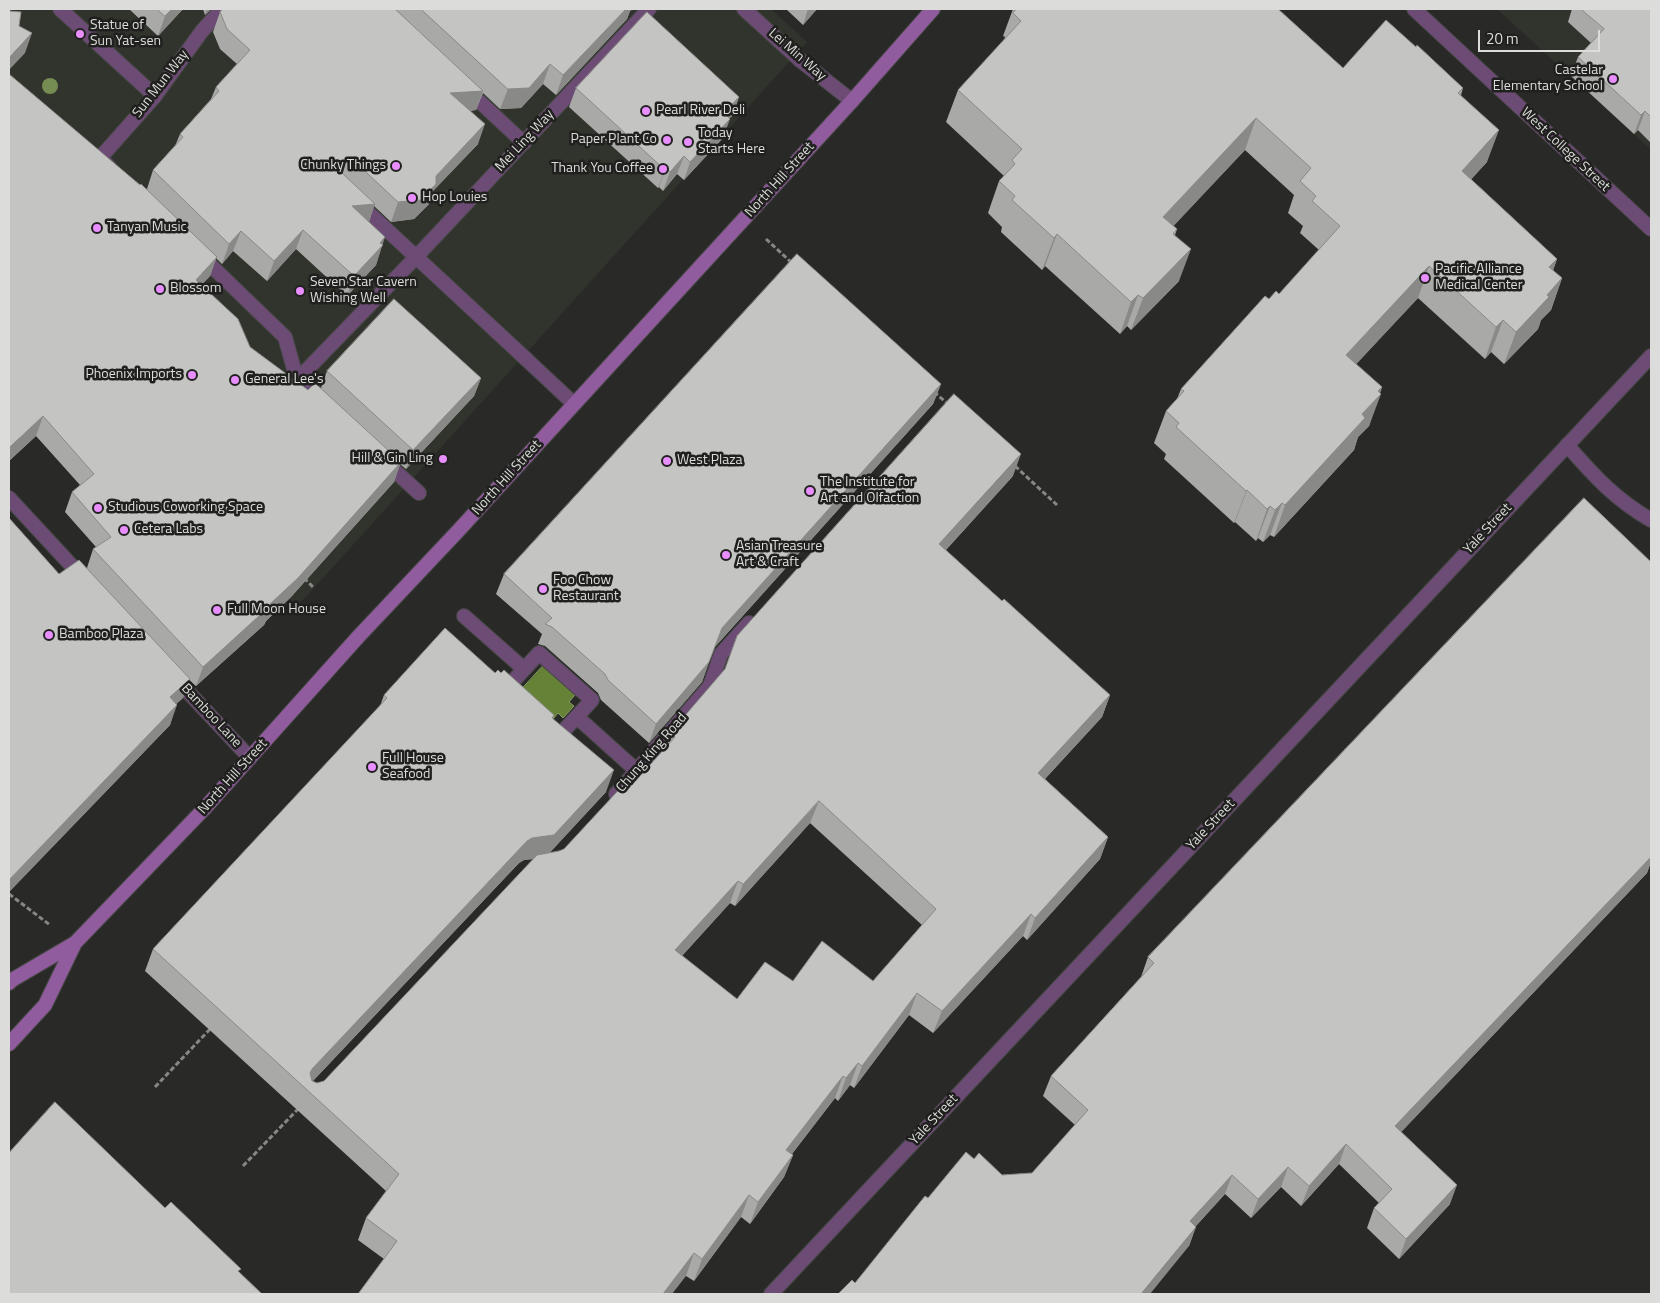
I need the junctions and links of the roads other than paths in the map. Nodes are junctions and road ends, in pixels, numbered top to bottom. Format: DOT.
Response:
graph roads {
  1 [pos="60,9"];
  2 [pos="222,9"];
  3 [pos="649,9"];
  4 [pos="744,9"];
  5 [pos="933,9"];
  6 [pos="1414,9"];
  7 [pos="459,83"];
  8 [pos="155,96"];
  9 [pos="852,101"];
  10 [pos="524,143"];
  11 [pos="121,178"];
  12 [pos="348,193"];
  13 [pos="1651,230"];
  14 [pos="192,247"];
  15 [pos="417,256"];
  16 [pos="1651,356"];
  17 [pos="297,380"];
  18 [pos="574,404"];
  19 [pos="326,407"];
  20 [pos="1568,445"];
  21 [pos="375,452"];
  22 [pos="419,493"];
  23 [pos="9,498"];
  24 [pos="1651,520"];
  25 [pos="90,586"];
  26 [pos="761,610"];
  27 [pos="464,616"];
  28 [pos="164,666"];
  29 [pos="524,669"];
  30 [pos="577,717"];
  31 [pos="250,758"];
  32 [pos="637,771"];
  33 [pos="604,807"];
  34 [pos="75,943"];
  35 [pos="9,983"];
  36 [pos="9,1044"];
  37 [pos="771,1294"];
  1 -- 8 [label="street"];
  2 -- 8 [label="street, Sun Mun Way"];
  3 -- 10 [label="street, Mei Ling Way"];
  4 -- 9 [label="street, Lei Min Way"];
  5 -- 9 [label="main road, North Hill Street"];
  6 -- 13 [label="street, West College Street"];
  7 -- 10 [label="street"];
  8 -- 11 [label="street, Sun Mun Way"];
  9 -- 18 [label="main road, North Hill Street"];
  10 -- 15 [label="street, Mei Ling Way"];
  12 -- 15 [label="street"];
  14 -- 17 [label="street"];
  15 -- 17 [label="street, Mei Ling Way"];
  15 -- 18 [label="street"];
  16 -- 20 [label="street, Yale Street"];
  17 -- 19 [label="street"];
  18 -- 31 [label="main road, North Hill Street"];
  20 -- 24 [label="street"];
  20 -- 37 [label="street, Yale Street"];
  21 -- 22 [label="street"];
  23 -- 25 [label="street"];
  26 -- 32 [label="street, Chung King Road"];
  27 -- 29 [label="street"];
  28 -- 31 [label="street, Bamboo Lane"];
  29 -- 30 [label="street"];
  29 -- 30 [label="street"];
  30 -- 32 [label="street"];
  31 -- 34 [label="main road, North Hill Street"];
  32 -- 33 [label="street, Chung King Road"];
  34 -- 35 [label="main road, North Hill Street"];
  34 -- 36 [label="main road, North Hill Street"];
}
